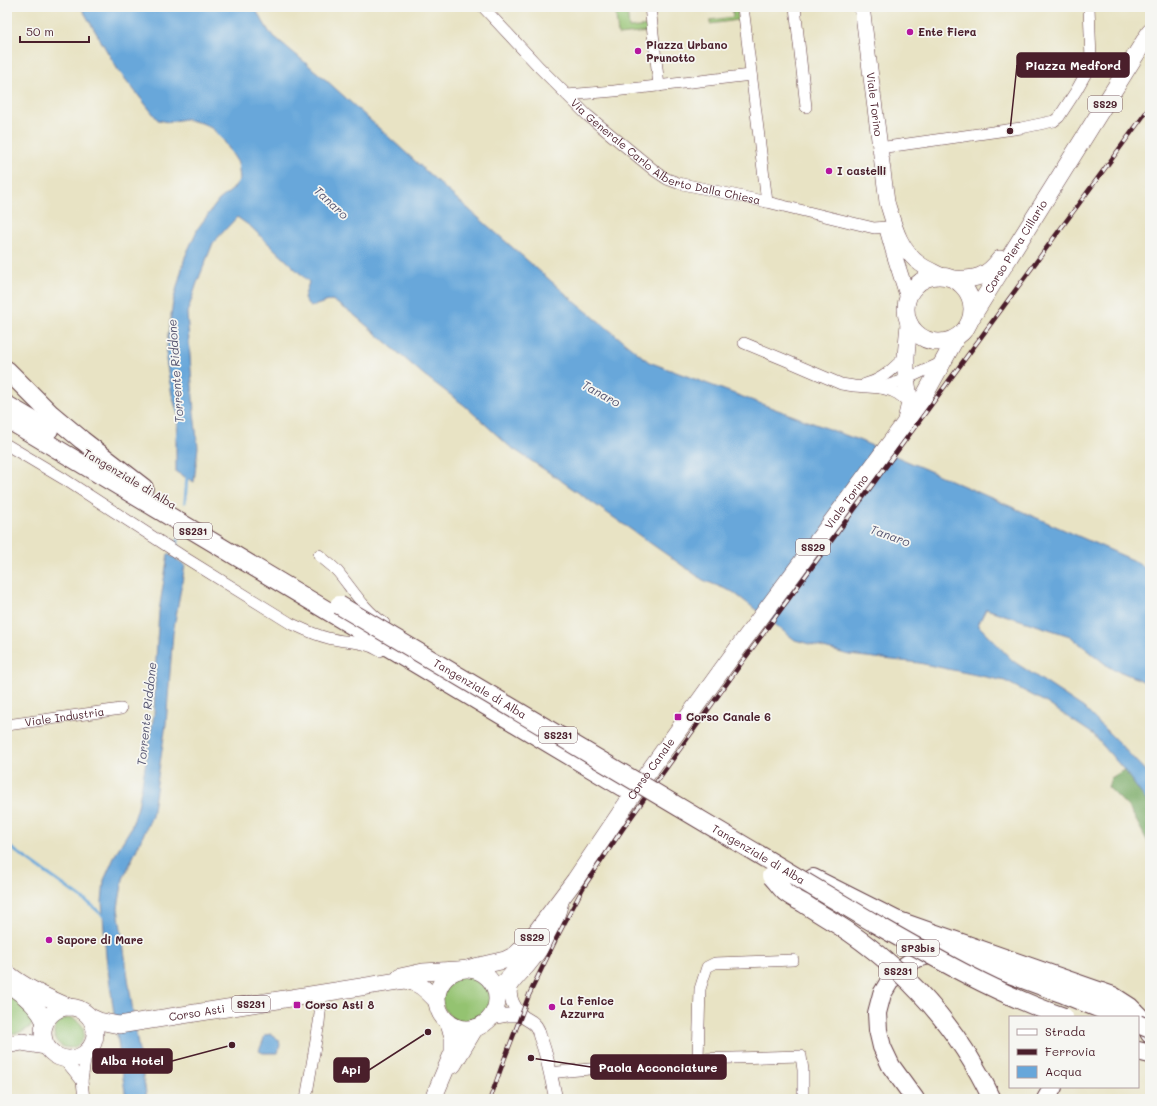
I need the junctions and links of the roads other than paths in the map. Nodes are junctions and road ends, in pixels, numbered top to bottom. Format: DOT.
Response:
graph roads {
  1 [pos="483,7"];
  2 [pos="650,7"];
  3 [pos="743,7"];
  4 [pos="795,7"];
  5 [pos="862,7"];
  6 [pos="1089,7"];
  7 [pos="1150,32"];
  8 [pos="751,75"];
  9 [pos="659,86"];
  10 [pos="567,95"];
  11 [pos="806,107"];
  12 [pos="879,148"];
  13 [pos="1060,176"];
  14 [pos="767,202"];
  15 [pos="887,202"];
  16 [pos="887,227"];
  17 [pos="948,277"];
  18 [pos="908,298"];
  19 [pos="972,317"];
  20 [pos="909,324"];
  21 [pos="956,338"];
  22 [pos="744,343"];
  23 [pos="906,356"];
  24 [pos="943,362"];
  25 [pos="7,370"];
  26 [pos="906,379"];
  27 [pos="854,386"];
  28 [pos="881,388"];
  29 [pos="910,403"];
  30 [pos="7,405"];
  31 [pos="7,420"];
  32 [pos="906,422"];
  33 [pos="7,425"];
  34 [pos="7,446"];
  35 [pos="53,447"];
  36 [pos="144,488"];
  37 [pos="319,555"];
  38 [pos="336,610"];
  39 [pos="729,660"];
  40 [pos="122,709"];
  41 [pos="7,725"];
  42 [pos="644,778"];
  43 [pos="630,799"];
  44 [pos="775,870"];
  45 [pos="575,880"];
  46 [pos="562,902"];
  47 [pos="793,960"];
  48 [pos="464,969"];
  49 [pos="7,973"];
  50 [pos="7,982"];
  51 [pos="369,985"];
  52 [pos="497,991"];
  53 [pos="322,992"];
  54 [pos="437,1001"];
  55 [pos="69,1007"];
  56 [pos="521,1015"];
  57 [pos="1029,1016"];
  58 [pos="1061,1016"];
  59 [pos="1118,1016"];
  60 [pos="1139,1016"];
  61 [pos="1139,1016"];
  62 [pos="90,1017"];
  63 [pos="491,1018"];
  64 [pos="448,1022"];
  65 [pos="44,1024"];
  66 [pos="1139,1024"];
  67 [pos="121,1025"];
  68 [pos="475,1028"];
  69 [pos="1150,1029"];
  70 [pos="1150,1034"];
  71 [pos="1139,1040"];
  72 [pos="15,1043"];
  73 [pos="1150,1043"];
  74 [pos="46,1046"];
  75 [pos="90,1049"];
  76 [pos="1139,1051"];
  77 [pos="1150,1054"];
  78 [pos="698,1059"];
  79 [pos="65,1060"];
  80 [pos="1139,1061"];
  81 [pos="1150,1063"];
  82 [pos="550,1073"];
  83 [pos="82,1080"];
  84 [pos="1052,1088"];
  85 [pos="435,1096"];
  86 [pos="84,1099"];
  87 [pos="306,1099"];
  88 [pos="556,1099"];
  89 [pos="803,1099"];
  90 [pos="915,1099"];
  91 [pos="992,1099"];
  92 [pos="1046,1099"];
  1 -- 10 [label="street, Via Generale Carlo Alberto Dalla Chiesa"];
  2 -- 9 [label="street"];
  3 -- 8 [label="street"];
  4 -- 11 [label="street"];
  5 -- 12 [label="main road, Viale Torino"];
  6 -- 12 [label="street"];
  7 -- 13 [label="main road, Corso Piera Cillario / SS29"];
  8 -- 9 [label="street"];
  8 -- 14 [label="street"];
  9 -- 10 [label="street"];
  10 -- 14 [label="street, Via Generale Carlo Alberto Dalla Chiesa"];
  12 -- 15 [label="main road, Viale Torino"];
  13 -- 17 [label="main road, Corso Piera Cillario"];
  13 -- 19 [label="main road, Corso Piera Cillario / SS29"];
  14 -- 16 [label="street, Via Generale Carlo Alberto Dalla Chiesa"];
  15 -- 16 [label="main road, Viale Torino"];
  15 -- 17 [label="main road, Viale Torino"];
  16 -- 18 [label="main road, Viale Torino"];
  17 -- 18 [label="main road"];
  17 -- 19 [label="main road"];
  18 -- 20 [label="main road"];
  19 -- 21 [label="main road"];
  20 -- 21 [label="main road"];
  20 -- 23 [label="main road, Viale Torino / SS29"];
  21 -- 24 [label="main road, Viale Torino / SS29"];
  22 -- 27 [label="street"];
  23 -- 26 [label="main road, Viale Torino / SS29"];
  23 -- 27 [label="street"];
  24 -- 26 [label="street"];
  24 -- 32 [label="main road, Viale Torino / SS29"];
  25 -- 36 [label="highway"];
  26 -- 28 [label="street"];
  26 -- 29 [label="main road, Viale Torino / SS29"];
  27 -- 28 [label="street"];
  28 -- 29 [label="street"];
  29 -- 32 [label="main road, Viale Torino / SS29"];
  30 -- 36 [label="highway, Tangenziale di Alba / SS231"];
  31 -- 35 [label="highway, Tangenziale di Alba / SS231"];
  32 -- 39 [label="main road, Viale Torino / SS29"];
  33 -- 35 [label="highway"];
  34 -- 43 [label="street"];
  35 -- 38 [label="highway, Tangenziale di Alba / SS231"];
  36 -- 38 [label="highway, Tangenziale di Alba / SS231"];
  37 -- 42 [label="street"];
  38 -- 44 [label="highway, Tangenziale di Alba / SS231"];
  39 -- 42 [label="main road, Corso Canale / SS29"];
  40 -- 41 [label="street, Viale Industria"];
  42 -- 43 [label="main road, Corso Canale / SS29"];
  43 -- 45 [label="main road, Corso Canale / SS29"];
  44 -- 57 [label="highway, Tangenziale di Alba / SP3bis"];
  44 -- 58 [label="highway, Tangenziale di Alba / SP3bis, bridge"];
  44 -- 60 [label="highway, SS231"];
  44 -- 91 [label="highway, SS231, bridge"];
  45 -- 46 [label="main road, Corso Canale / SS29"];
  45 -- 48 [label="main road, Corso Canale / SS29"];
  46 -- 52 [label="main road, Corso Canale / SS29"];
  46 -- 56 [label="street"];
  47 -- 78 [label="street"];
  48 -- 51 [label="main road, Corso Asti / SS231"];
  48 -- 52 [label="main road"];
  48 -- 54 [label="main road, SS29"];
  49 -- 55 [label="main road"];
  50 -- 65 [label="main road"];
  51 -- 53 [label="main road, Corso Asti / SS231"];
  51 -- 54 [label="main road, Corso Asti / SS231"];
  52 -- 63 [label="main road"];
  53 -- 67 [label="main road, Corso Asti / SS231"];
  53 -- 87 [label="street"];
  54 -- 64 [label="main road"];
  55 -- 62 [label="main road, SS231"];
  55 -- 65 [label="main road"];
  56 -- 63 [label="street"];
  56 -- 82 [label="street"];
  59 -- 90 [label="highway"];
  61 -- 70 [label="highway, SS231"];
  62 -- 67 [label="main road, SS231"];
  62 -- 75 [label="main road"];
  63 -- 68 [label="main road"];
  64 -- 68 [label="main road"];
  64 -- 85 [label="main road"];
  65 -- 72 [label="main road"];
  65 -- 74 [label="main road"];
  66 -- 69 [label="highway, bridge"];
  67 -- 75 [label="main road, SS231"];
  68 -- 85 [label="main road"];
  71 -- 73 [label="highway"];
  72 -- 74 [label="main road"];
  74 -- 79 [label="main road"];
  75 -- 79 [label="main road, SS231"];
  75 -- 83 [label="street"];
  76 -- 77 [label="highway"];
  78 -- 82 [label="street"];
  78 -- 89 [label="street"];
  79 -- 83 [label="street"];
  80 -- 81 [label="highway"];
  82 -- 88 [label="street"];
  83 -- 86 [label="street"];
  84 -- 92 [label="highway"];
}
